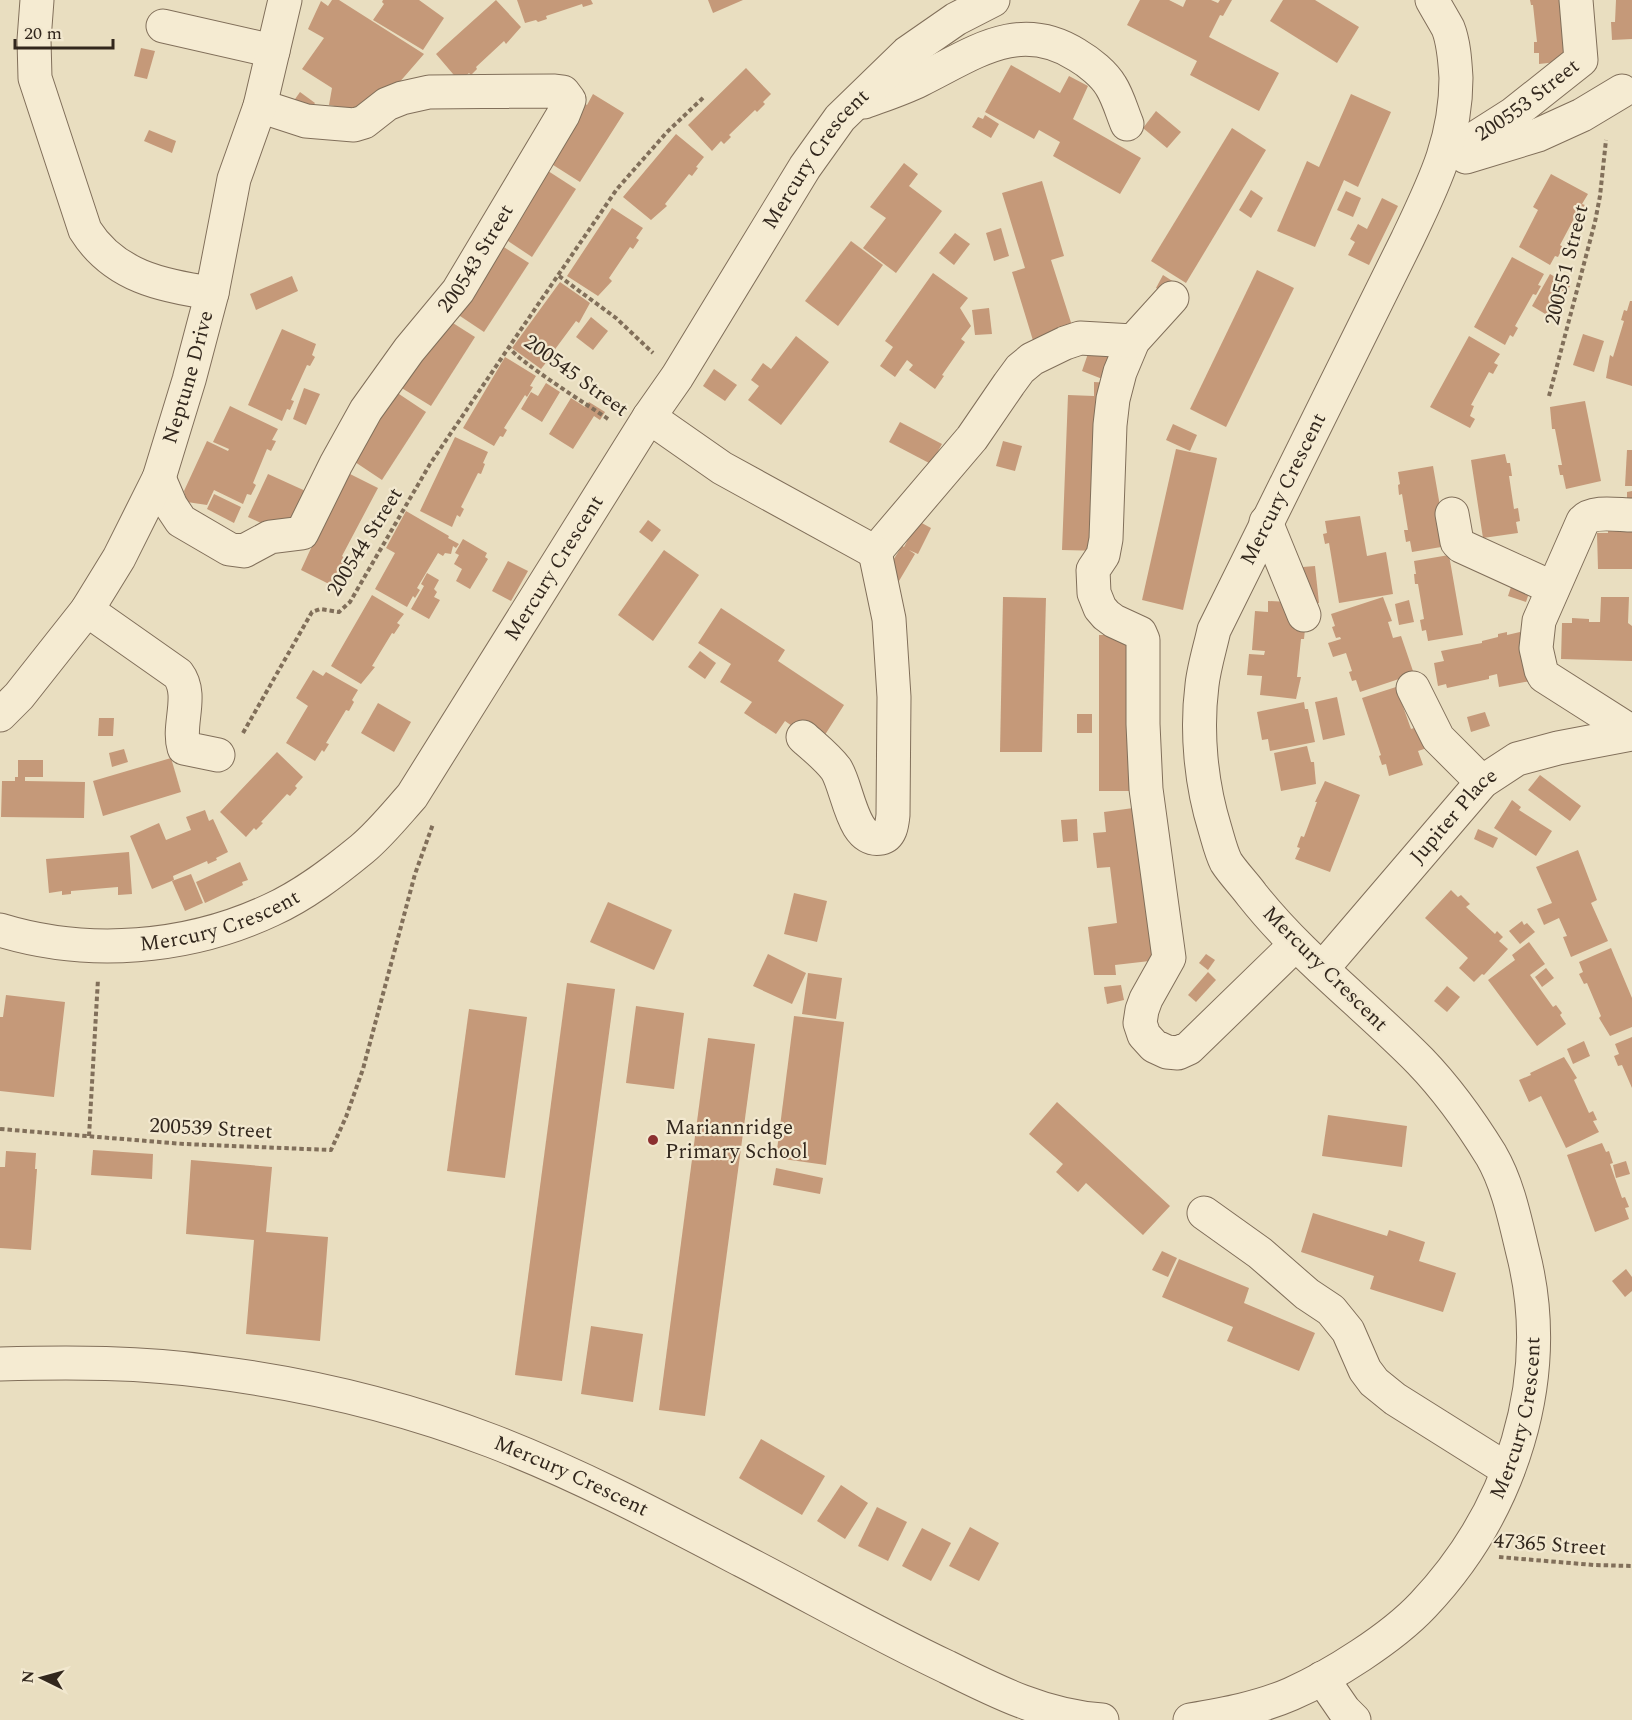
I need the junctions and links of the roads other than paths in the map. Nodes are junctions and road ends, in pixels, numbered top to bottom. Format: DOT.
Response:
graph roads {
  1 [pos="37,0"];
  2 [pos="285,0"];
  3 [pos="993,0"];
  4 [pos="1432,0"];
  5 [pos="1576,0"];
  6 [pos="163,26"];
  7 [pos="273,51"];
  8 [pos="1622,91"];
  9 [pos="260,106"];
  10 [pos="851,106"];
  11 [pos="1127,124"];
  12 [pos="1445,154"];
  13 [pos="212,293"];
  14 [pos="1172,298"];
  15 [pos="1133,341"];
  16 [pos="643,428"];
  17 [pos="159,478"];
  18 [pos="1452,514"];
  19 [pos="1632,515"];
  20 [pos="1266,522"];
  21 [pos="875,552"];
  22 [pos="1553,588"];
  23 [pos="87,610"];
  24 [pos="1304,615"];
  25 [pos="1413,688"];
  26 [pos="0,715"];
  27 [pos="1632,733"];
  28 [pos="803,737"];
  29 [pos="219,755"];
  30 [pos="1482,782"];
  31 [pos="0,930"];
  32 [pos="1295,945"];
  33 [pos="1322,969"];
  34 [pos="1204,1213"];
  35 [pos="0,1364"];
  36 [pos="1508,1470"];
  37 [pos="1322,1677"];
  38 [pos="1102,1720"];
  39 [pos="1190,1720"];
  40 [pos="1354,1720"];
  1 -- 13 [label="street"];
  2 -- 7 [label="street, Neptune Drive"];
  3 -- 10 [label="street, Mercury Crescent"];
  4 -- 12 [label="street, Mercury Crescent"];
  5 -- 12 [label="street, 200553 Street"];
  6 -- 7 [label="street"];
  7 -- 9 [label="street, Neptune Drive"];
  8 -- 12 [label="street"];
  9 -- 13 [label="street, Neptune Drive"];
  9 -- 17 [label="street, 200543 Street"];
  10 -- 11 [label="street"];
  10 -- 16 [label="street, Mercury Crescent"];
  12 -- 20 [label="street, Mercury Crescent"];
  13 -- 17 [label="street, Neptune Drive"];
  14 -- 15 [label="street"];
  15 -- 21 [label="street"];
  15 -- 32 [label="street"];
  16 -- 21 [label="street"];
  16 -- 31 [label="street, Mercury Crescent"];
  17 -- 23 [label="street, Neptune Drive"];
  18 -- 22 [label="street"];
  19 -- 22 [label="street"];
  20 -- 24 [label="street"];
  20 -- 32 [label="street, Mercury Crescent"];
  21 -- 28 [label="street"];
  22 -- 27 [label="street"];
  23 -- 26 [label="street, Neptune Drive"];
  23 -- 29 [label="street"];
  25 -- 30 [label="street"];
  27 -- 30 [label="street, Jupiter Place"];
  30 -- 33 [label="street, Jupiter Place"];
  32 -- 33 [label="street, Mercury Crescent"];
  33 -- 36 [label="street, Mercury Crescent"];
  34 -- 36 [label="street"];
  35 -- 38 [label="street, Mercury Crescent"];
  36 -- 37 [label="street, Mercury Crescent"];
  37 -- 39 [label="street, Mercury Crescent"];
  37 -- 40 [label="street"];
}
